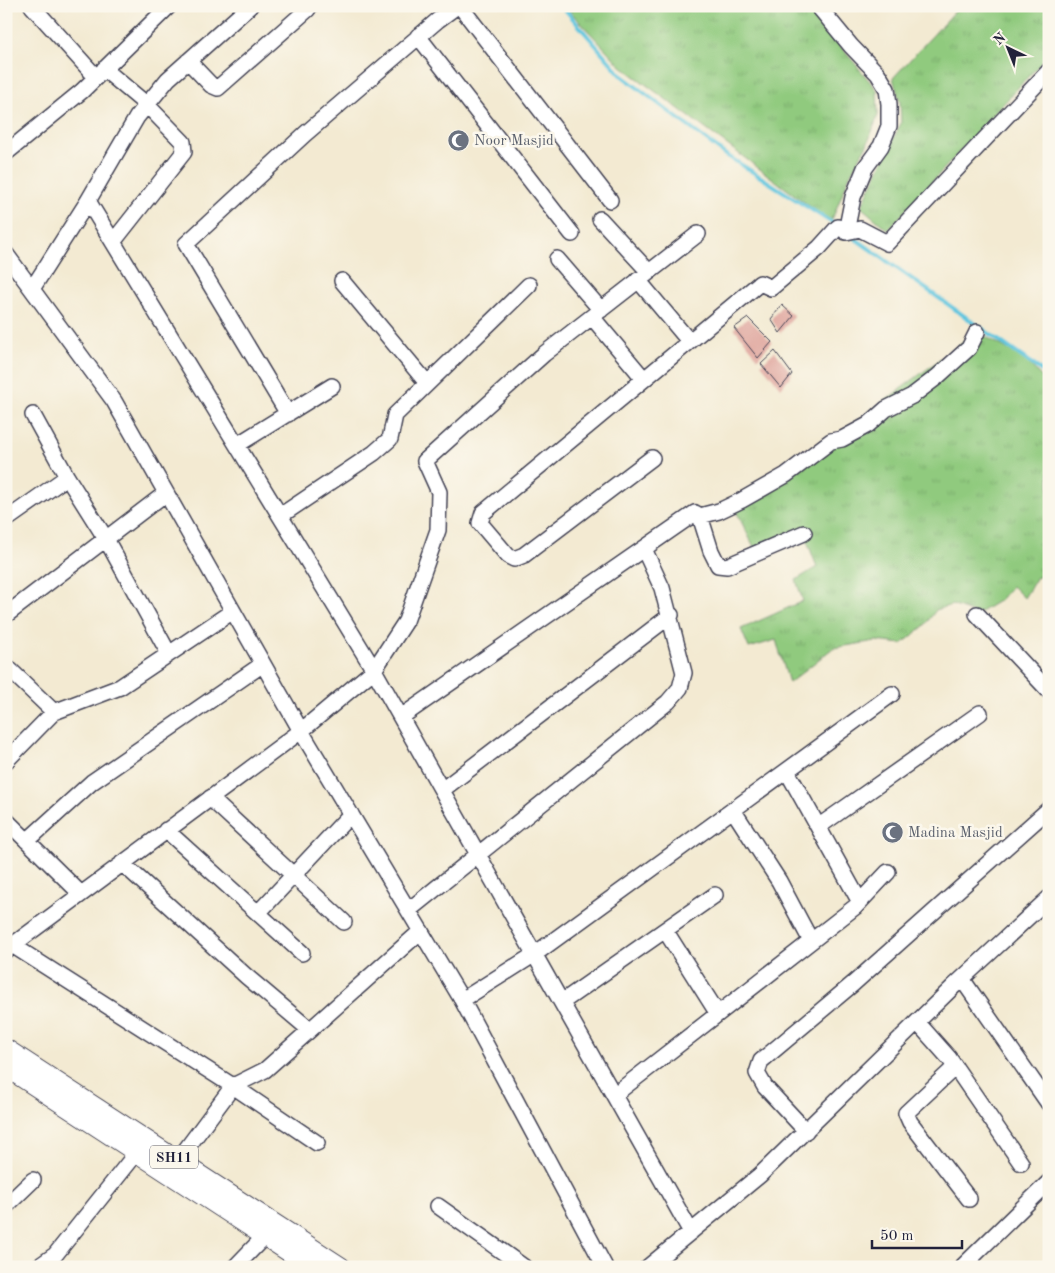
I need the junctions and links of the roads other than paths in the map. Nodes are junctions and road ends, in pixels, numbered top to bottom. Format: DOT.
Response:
graph roads {
  1 [pos="32,6"];
  2 [pos="250,6"];
  3 [pos="458,6"];
  4 [pos="818,6"];
  5 [pos="163,8"];
  6 [pos="308,9"];
  7 [pos="418,36"];
  8 [pos="188,61"];
  9 [pos="1049,71"];
  10 [pos="100,73"];
  11 [pos="147,105"];
  12 [pos="6,153"];
  13 [pos="610,200"];
  14 [pos="88,201"];
  15 [pos="600,219"];
  16 [pos="838,227"];
  17 [pos="572,234"];
  18 [pos="698,234"];
  19 [pos="113,242"];
  20 [pos="6,254"];
  21 [pos="557,259"];
  22 [pos="644,276"];
  23 [pos="342,281"];
  24 [pos="530,285"];
  25 [pos="32,289"];
  26 [pos="596,314"];
  27 [pos="977,332"];
  28 [pos="689,341"];
  29 [pos="644,379"];
  30 [pos="427,383"];
  31 [pos="332,386"];
  32 [pos="288,414"];
  33 [pos="33,415"];
  34 [pos="237,445"];
  35 [pos="652,458"];
  36 [pos="67,477"];
  37 [pos="166,493"];
  38 [pos="280,516"];
  39 [pos="700,516"];
  40 [pos="6,520"];
  41 [pos="804,533"];
  42 [pos="106,539"];
  43 [pos="644,549"];
  44 [pos="233,611"];
  45 [pos="6,614"];
  46 [pos="977,614"];
  47 [pos="671,615"];
  48 [pos="169,654"];
  49 [pos="263,664"];
  50 [pos="6,666"];
  51 [pos="374,670"];
  52 [pos="1046,682"];
  53 [pos="892,694"];
  54 [pos="54,712"];
  55 [pos="980,714"];
  56 [pos="400,716"];
  57 [pos="301,731"];
  58 [pos="6,761"];
  59 [pos="787,771"];
  60 [pos="442,790"];
  61 [pos="210,798"];
  62 [pos="1049,809"];
  63 [pos="732,810"];
  64 [pos="351,814"];
  65 [pos="6,820"];
  66 [pos="818,827"];
  67 [pos="166,830"];
  68 [pos="27,841"];
  69 [pos="478,854"];
  70 [pos="122,863"];
  71 [pos="888,872"];
  72 [pos="294,874"];
  73 [pos="80,893"];
  74 [pos="715,895"];
  75 [pos="1049,898"];
  76 [pos="860,902"];
  77 [pos="409,910"];
  78 [pos="258,912"];
  79 [pos="344,922"];
  80 [pos="665,930"];
  81 [pos="421,931"];
  82 [pos="812,941"];
  83 [pos="9,947"];
  84 [pos="302,953"];
  85 [pos="535,954"];
  86 [pos="962,979"];
  87 [pos="462,1000"];
  88 [pos="562,1002"];
  89 [pos="718,1014"];
  90 [pos="917,1022"];
  91 [pos="310,1030"];
  92 [pos="10,1062"];
  93 [pos="955,1067"];
  94 [pos="233,1086"];
  95 [pos="614,1095"];
  96 [pos="1049,1104"];
  97 [pos="806,1131"];
  98 [pos="317,1143"];
  99 [pos="138,1151"];
  100 [pos="178,1160"];
  101 [pos="1020,1162"];
  102 [pos="33,1180"];
  103 [pos="1049,1182"];
  104 [pos="969,1199"];
  105 [pos="6,1206"];
  106 [pos="438,1206"];
  107 [pos="690,1232"];
  108 [pos="264,1237"];
  109 [pos="38,1267"];
  110 [pos="235,1267"];
  111 [pos="312,1267"];
  112 [pos="341,1267"];
  113 [pos="524,1267"];
  114 [pos="605,1267"];
  115 [pos="648,1267"];
  116 [pos="962,1267"];
  1 -- 10 [label="street"];
  2 -- 8 [label="street"];
  3 -- 7 [label="street"];
  3 -- 13 [label="street"];
  4 -- 9 [label="street"];
  5 -- 10 [label="street"];
  6 -- 8 [label="street"];
  7 -- 17 [label="street"];
  7 -- 32 [label="street"];
  8 -- 11 [label="street"];
  10 -- 11 [label="street"];
  10 -- 12 [label="street"];
  11 -- 14 [label="street"];
  11 -- 19 [label="street"];
  14 -- 19 [label="street"];
  14 -- 25 [label="street"];
  15 -- 22 [label="street"];
  16 -- 28 [label="street"];
  18 -- 22 [label="street"];
  19 -- 34 [label="street"];
  20 -- 25 [label="street"];
  21 -- 26 [label="street"];
  22 -- 26 [label="street"];
  22 -- 28 [label="street"];
  23 -- 30 [label="street"];
  24 -- 30 [label="street"];
  25 -- 37 [label="street"];
  26 -- 29 [label="street"];
  26 -- 51 [label="street"];
  27 -- 39 [label="street"];
  28 -- 29 [label="street"];
  29 -- 35 [label="street"];
  30 -- 38 [label="street"];
  31 -- 32 [label="street"];
  32 -- 34 [label="street"];
  33 -- 36 [label="street"];
  34 -- 38 [label="street"];
  36 -- 40 [label="street"];
  36 -- 42 [label="street"];
  37 -- 42 [label="street"];
  37 -- 44 [label="street"];
  38 -- 51 [label="street"];
  39 -- 41 [label="street"];
  39 -- 43 [label="street"];
  42 -- 45 [label="street"];
  42 -- 48 [label="street"];
  43 -- 47 [label="street"];
  43 -- 56 [label="street"];
  44 -- 48 [label="street"];
  44 -- 49 [label="street"];
  46 -- 52 [label="street"];
  47 -- 60 [label="street"];
  47 -- 69 [label="street"];
  48 -- 54 [label="street"];
  49 -- 57 [label="street"];
  49 -- 68 [label="street"];
  50 -- 54 [label="street"];
  51 -- 56 [label="street"];
  51 -- 57 [label="street"];
  53 -- 59 [label="street"];
  54 -- 58 [label="street"];
  55 -- 66 [label="street"];
  56 -- 60 [label="street"];
  57 -- 61 [label="street"];
  57 -- 64 [label="street"];
  59 -- 63 [label="street"];
  59 -- 66 [label="street"];
  60 -- 69 [label="street"];
  61 -- 67 [label="street"];
  61 -- 72 [label="street"];
  62 -- 97 [label="street"];
  63 -- 82 [label="street"];
  63 -- 85 [label="street"];
  64 -- 72 [label="street"];
  64 -- 77 [label="street"];
  65 -- 68 [label="street"];
  66 -- 76 [label="street"];
  67 -- 70 [label="street"];
  67 -- 78 [label="street"];
  68 -- 73 [label="street"];
  69 -- 77 [label="street"];
  69 -- 85 [label="street"];
  70 -- 73 [label="street"];
  70 -- 91 [label="street"];
  71 -- 76 [label="street"];
  72 -- 78 [label="street"];
  72 -- 79 [label="street"];
  73 -- 83 [label="street"];
  74 -- 80 [label="street"];
  75 -- 86 [label="street"];
  76 -- 82 [label="street"];
  77 -- 81 [label="street"];
  78 -- 84 [label="street"];
  80 -- 88 [label="street"];
  80 -- 89 [label="street"];
  81 -- 87 [label="street"];
  81 -- 91 [label="street"];
  82 -- 89 [label="street"];
  83 -- 94 [label="street"];
  85 -- 87 [label="street"];
  85 -- 88 [label="street"];
  86 -- 90 [label="street"];
  86 -- 96 [label="street"];
  87 -- 114 [label="street"];
  88 -- 95 [label="street"];
  89 -- 95 [label="street"];
  90 -- 93 [label="street"];
  90 -- 97 [label="street"];
  91 -- 94 [label="street"];
  92 -- 99 [label="main road, SH11"];
  92 -- 100 [label="main road, SH11"];
  93 -- 101 [label="street"];
  93 -- 104 [label="street"];
  94 -- 98 [label="street"];
  94 -- 100 [label="street"];
  95 -- 107 [label="street"];
  97 -- 107 [label="street"];
  99 -- 108 [label="main road, SH11"];
  99 -- 109 [label="street"];
  100 -- 112 [label="main road, SH11"];
  102 -- 105 [label="street"];
  103 -- 116 [label="street"];
  106 -- 113 [label="street"];
  107 -- 115 [label="street"];
  108 -- 110 [label="street"];
  108 -- 111 [label="main road, SH11"];
}
